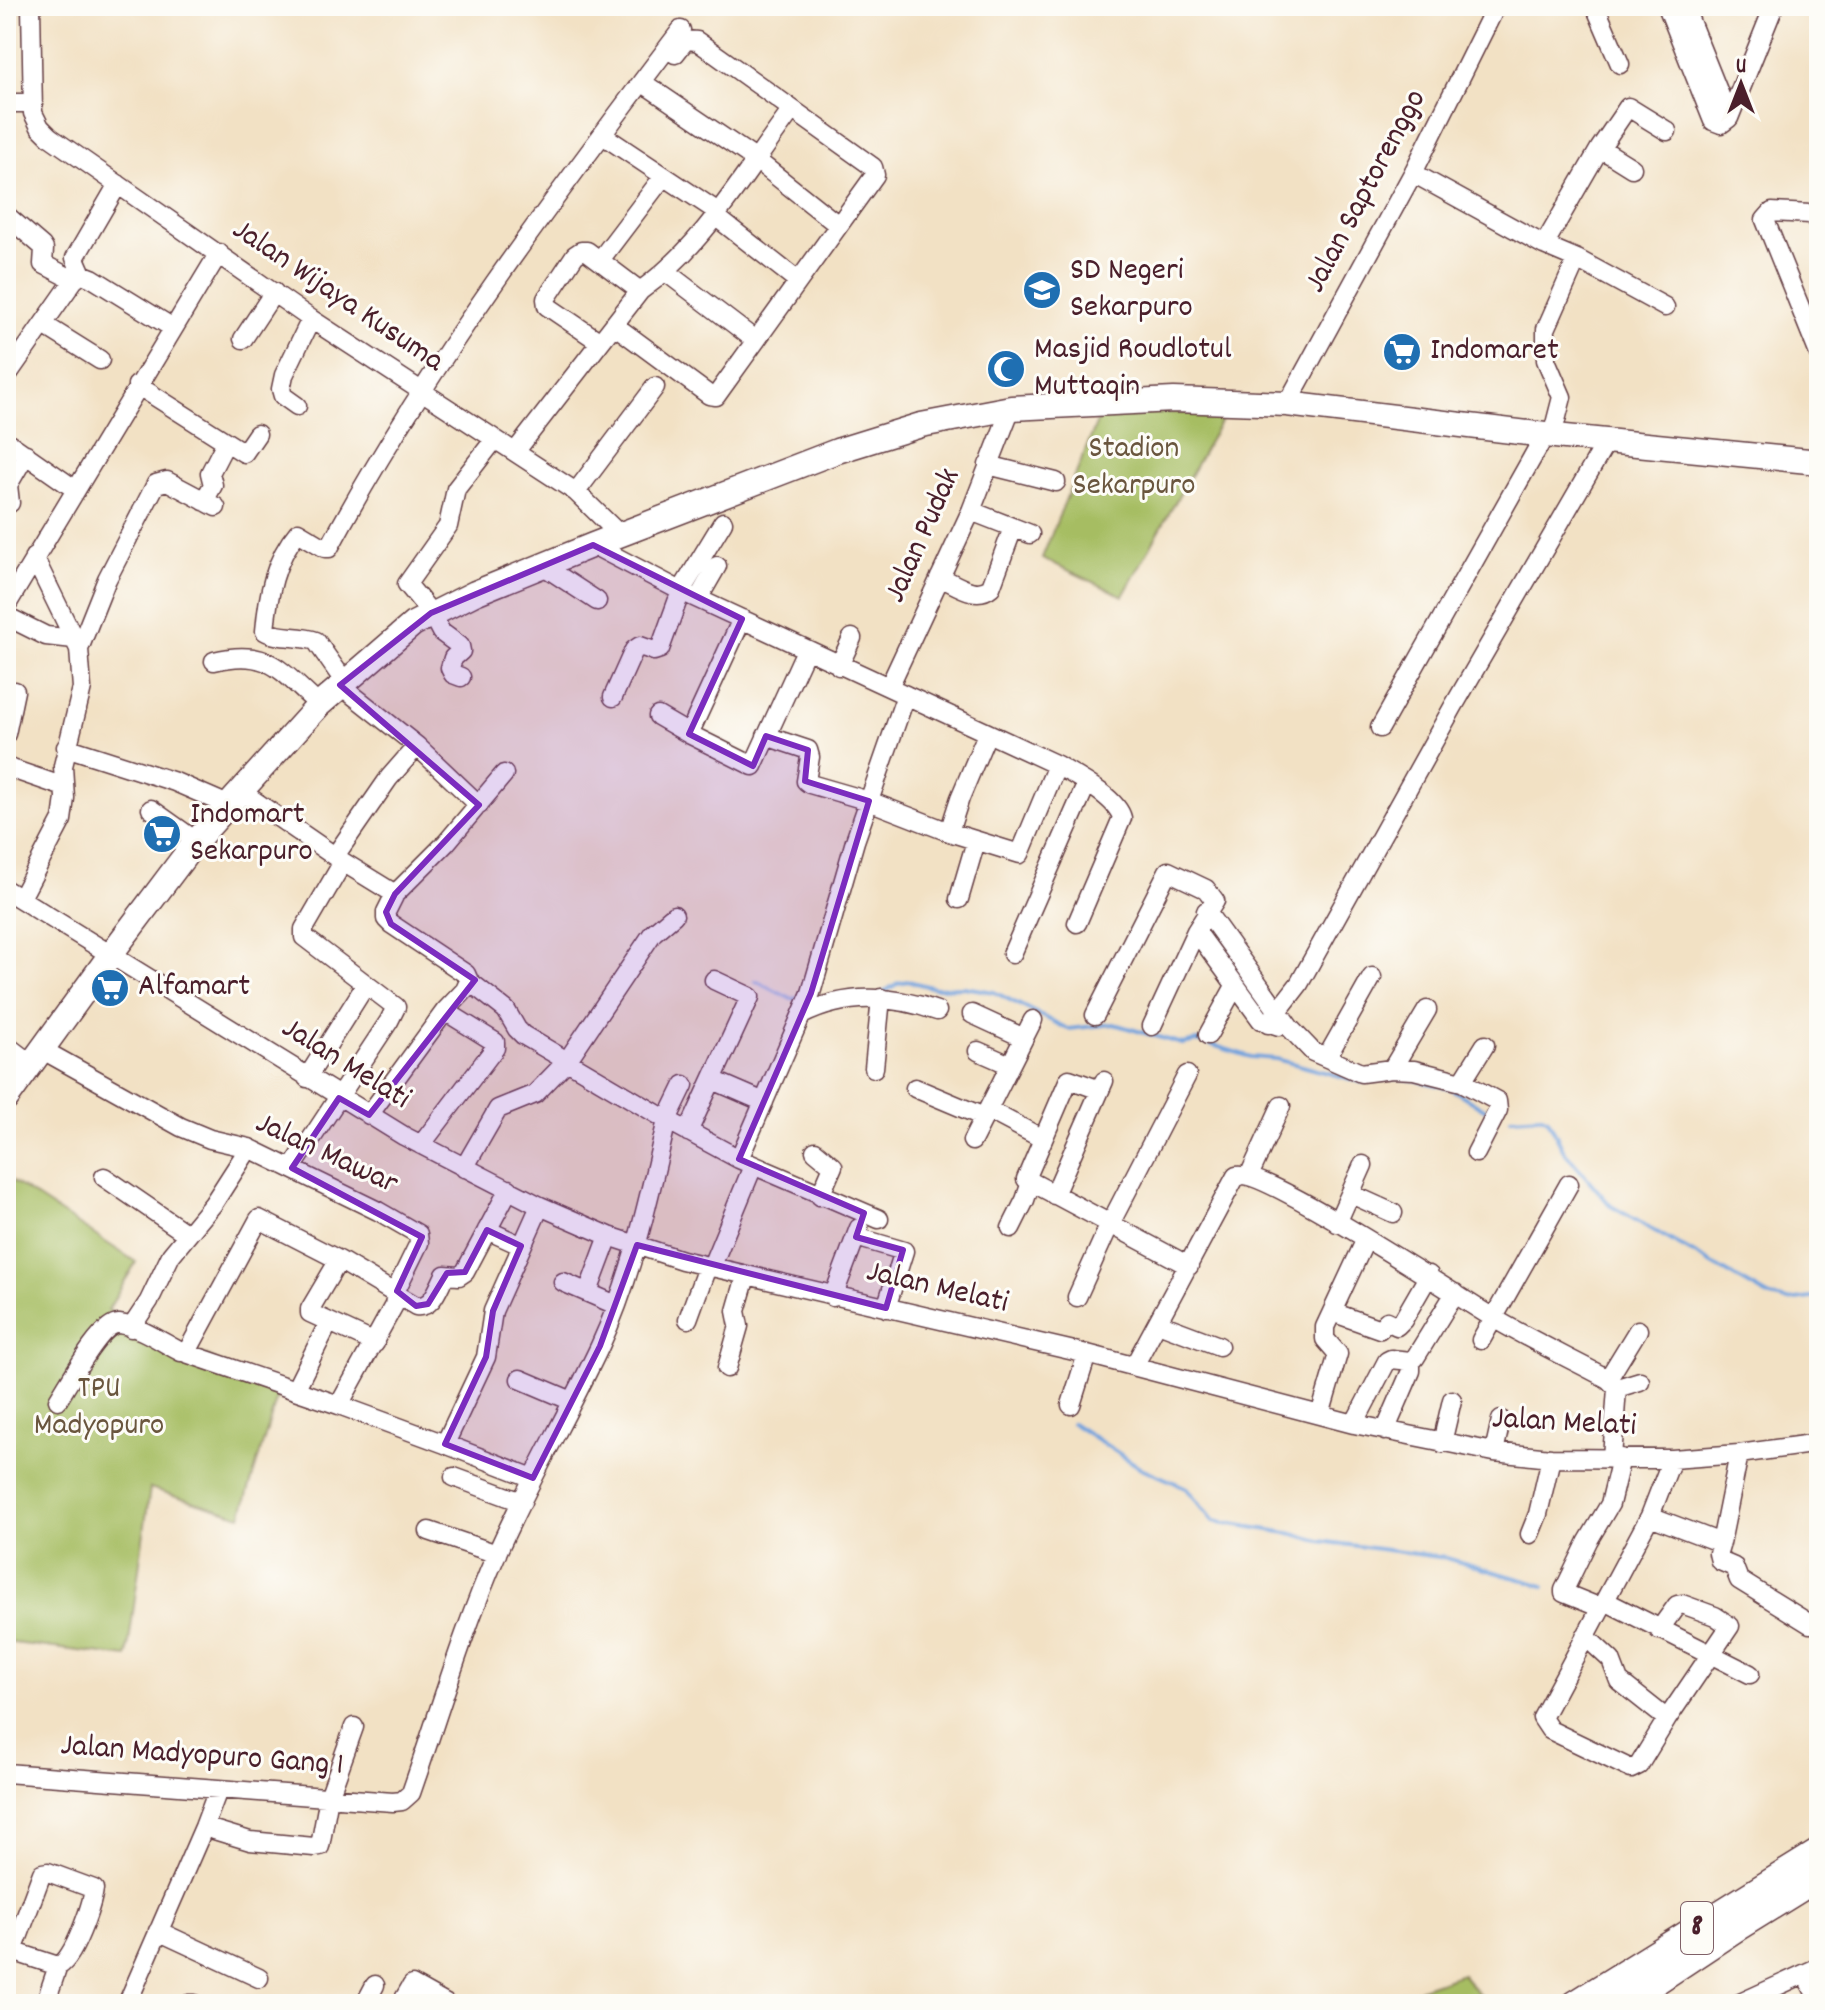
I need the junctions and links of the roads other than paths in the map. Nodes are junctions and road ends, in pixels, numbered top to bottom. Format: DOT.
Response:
graph roads {
  1 [pos="31,6"];
  2 [pos="1496,6"];
  3 [pos="1595,6"];
  4 [pos="1761,6"];
  5 [pos="1774,6"];
  6 [pos="1674,7"];
  7 [pos="1768,24"];
  8 [pos="681,30"];
  9 [pos="1620,64"];
  10 [pos="649,87"];
  11 [pos="6,103"];
  12 [pos="33,103"];
  13 [pos="792,110"];
  14 [pos="1667,131"];
  15 [pos="610,140"];
  16 [pos="1600,148"];
  17 [pos="755,159"];
  18 [pos="1632,168"];
  19 [pos="1413,173"];
  20 [pos="663,177"];
  21 [pos="118,184"];
  22 [pos="716,214"];
  23 [pos="6,215"];
  24 [pos="1819,220"];
  25 [pos="838,225"];
  26 [pos="547,226"];
  27 [pos="1544,245"];
  28 [pos="219,253"];
  29 [pos="1577,259"];
  30 [pos="600,260"];
  31 [pos="666,272"];
  32 [pos="78,277"];
  33 [pos="798,281"];
  34 [pos="640,291"];
  35 [pos="274,292"];
  36 [pos="1665,307"];
  37 [pos="311,319"];
  38 [pos="44,325"];
  39 [pos="614,325"];
  40 [pos="173,328"];
  41 [pos="1814,328"];
  42 [pos="243,339"];
  43 [pos="755,340"];
  44 [pos="600,342"];
  45 [pos="1819,354"];
  46 [pos="100,360"];
  47 [pos="8,371"];
  48 [pos="137,385"];
  49 [pos="655,387"];
  50 [pos="421,392"];
  51 [pos="1287,404"];
  52 [pos="297,406"];
  53 [pos="1011,408"];
  54 [pos="257,434"];
  55 [pos="1549,435"];
  56 [pos="495,439"];
  57 [pos="6,441"];
  58 [pos="1607,441"];
  59 [pos="226,442"];
  60 [pos="515,452"];
  61 [pos="26,454"];
  62 [pos="1819,462"];
  63 [pos="988,465"];
  64 [pos="1056,482"];
  65 [pos="76,490"];
  66 [pos="576,492"];
  67 [pos="10,503"];
  68 [pos="971,511"];
  69 [pos="723,522"];
  70 [pos="619,534"];
  71 [pos="593,545"];
  72 [pos="34,557"];
  73 [pos="542,565"];
  74 [pos="717,566"];
  75 [pos="940,577"];
  76 [pos="690,595"];
  77 [pos="597,601"];
  78 [pos="6,606"];
  79 [pos="431,613"];
  80 [pos="6,616"];
  81 [pos="742,619"];
  82 [pos="852,638"];
  83 [pos="806,650"];
  84 [pos="78,652"];
  85 [pos="214,661"];
  86 [pos="839,666"];
  87 [pos="461,677"];
  88 [pos="342,683"];
  89 [pos="15,691"];
  90 [pos="898,691"];
  91 [pos="613,697"];
  92 [pos="319,705"];
  93 [pos="658,716"];
  94 [pos="1380,728"];
  95 [pos="6,734"];
  96 [pos="689,734"];
  97 [pos="987,734"];
  98 [pos="766,736"];
  99 [pos="417,746"];
  100 [pos="66,747"];
  101 [pos="1057,765"];
  102 [pos="6,767"];
  103 [pos="504,774"];
  104 [pos="1087,783"];
  105 [pos="64,787"];
  106 [pos="234,798"];
  107 [pos="869,801"];
  108 [pos="479,805"];
  109 [pos="151,809"];
  110 [pos="949,832"];
  111 [pos="196,841"];
  112 [pos="976,841"];
  113 [pos="339,859"];
  114 [pos="14,894"];
  115 [pos="395,894"];
  116 [pos="959,899"];
  117 [pos="1206,911"];
  118 [pos="674,915"];
  119 [pos="1077,923"];
  120 [pos="1196,931"];
  121 [pos="111,954"];
  122 [pos="1012,954"];
  123 [pos="1372,977"];
  124 [pos="714,980"];
  125 [pos="469,981"];
  126 [pos="365,986"];
  127 [pos="1235,986"];
  128 [pos="881,998"];
  129 [pos="807,1005"];
  130 [pos="1427,1010"];
  131 [pos="445,1011"];
  132 [pos="937,1011"];
  133 [pos="972,1014"];
  134 [pos="1095,1015"];
  135 [pos="1273,1018"];
  136 [pos="1033,1020"];
  137 [pos="1152,1026"];
  138 [pos="1208,1035"];
  139 [pos="1024,1038"];
  140 [pos="6,1045"];
  141 [pos="1485,1045"];
  142 [pos="978,1051"];
  143 [pos="36,1056"];
  144 [pos="1327,1057"];
  145 [pos="567,1061"];
  146 [pos="1010,1065"];
  147 [pos="874,1068"];
  148 [pos="1392,1069"];
  149 [pos="1187,1075"];
  150 [pos="307,1078"];
  151 [pos="713,1080"];
  152 [pos="1462,1082"];
  153 [pos="684,1085"];
  154 [pos="915,1088"];
  155 [pos="339,1098"];
  156 [pos="6,1099"];
  157 [pos="764,1102"];
  158 [pos="1281,1106"];
  159 [pos="986,1114"];
  160 [pos="369,1115"];
  161 [pos="667,1120"];
  162 [pos="688,1132"];
  163 [pos="1043,1139"];
  164 [pos="972,1141"];
  165 [pos="421,1145"];
  166 [pos="249,1148"];
  167 [pos="815,1151"];
  168 [pos="1476,1153"];
  169 [pos="746,1163"];
  170 [pos="1363,1165"];
  171 [pos="292,1168"];
  172 [pos="464,1168"];
  173 [pos="1249,1176"];
  174 [pos="104,1177"];
  175 [pos="1031,1182"];
  176 [pos="1569,1184"];
  177 [pos="509,1189"];
  178 [pos="1351,1194"];
  179 [pos="1054,1195"];
  180 [pos="820,1196"];
  181 [pos="540,1206"];
  182 [pos="1393,1213"];
  183 [pos="1337,1223"];
  184 [pos="1109,1226"];
  185 [pos="1011,1228"];
  186 [pos="487,1230"];
  187 [pos="187,1234"];
  188 [pos="609,1236"];
  189 [pos="856,1237"];
  190 [pos="1366,1239"];
  191 [pos="637,1245"];
  192 [pos="522,1246"];
  193 [pos="339,1260"];
  194 [pos="1189,1266"];
  195 [pos="709,1267"];
  196 [pos="1429,1275"];
  197 [pos="746,1276"];
  198 [pos="563,1282"];
  199 [pos="588,1292"];
  200 [pos="1455,1293"];
  201 [pos="397,1294"];
  202 [pos="833,1297"];
  203 [pos="1077,1297"];
  204 [pos="616,1305"];
  205 [pos="886,1308"];
  206 [pos="1332,1312"];
  207 [pos="1494,1318"];
  208 [pos="688,1319"];
  209 [pos="329,1322"];
  210 [pos="1158,1323"];
  211 [pos="131,1328"];
  212 [pos="1638,1330"];
  213 [pos="1481,1340"];
  214 [pos="375,1343"];
  215 [pos="1219,1346"];
  216 [pos="186,1353"];
  217 [pos="1087,1354"];
  218 [pos="1411,1361"];
  219 [pos="1134,1366"];
  220 [pos="727,1368"];
  221 [pos="520,1379"];
  222 [pos="1640,1381"];
  223 [pos="1612,1384"];
  224 [pos="295,1390"];
  225 [pos="58,1400"];
  226 [pos="1452,1400"];
  227 [pos="572,1401"];
  228 [pos="340,1404"];
  229 [pos="1071,1405"];
  230 [pos="1320,1415"];
  231 [pos="1501,1420"];
  232 [pos="1354,1424"];
  233 [pos="1385,1431"];
  234 [pos="1442,1443"];
  235 [pos="1819,1443"];
  236 [pos="445,1444"];
  237 [pos="1494,1452"];
  238 [pos="1739,1454"];
  239 [pos="1551,1458"];
  240 [pos="1616,1458"];
  241 [pos="1672,1459"];
  242 [pos="454,1477"];
  243 [pos="533,1478"];
  244 [pos="522,1502"];
  245 [pos="1650,1516"];
  246 [pos="429,1531"];
  247 [pos="1530,1534"];
  248 [pos="1721,1543"];
  249 [pos="497,1554"];
  250 [pos="1601,1606"];
  251 [pos="1810,1624"];
  252 [pos="1659,1630"];
  253 [pos="1585,1636"];
  254 [pos="1712,1654"];
  255 [pos="1750,1674"];
  256 [pos="1667,1719"];
  257 [pos="354,1727"];
  258 [pos="6,1773"];
  259 [pos="218,1790"];
  260 [pos="329,1797"];
  261 [pos="204,1827"];
  262 [pos="1819,1852"];
  263 [pos="1819,1877"];
  264 [pos="158,1931"];
  265 [pos="9,1950"];
  266 [pos="58,1966"];
  267 [pos="1812,1970"];
  268 [pos="259,1978"];
  269 [pos="1764,1999"];
  270 [pos="1819,2000"];
  271 [pos="45,2004"];
  272 [pos="127,2004"];
  273 [pos="189,2004"];
  274 [pos="195,2004"];
  275 [pos="401,2004"];
  276 [pos="446,2004"];
  277 [pos="1575,2004"];
  278 [pos="1622,2004"];
  279 [pos="1738,2004"];
  1 -- 12 [label="street"];
  2 -- 19 [label="street, Jalan Saptorenggo"];
  3 -- 9 [label="street"];
  4 -- 7 [label="street"];
  5 -- 7 [label="street"];
  6 -- 7 [label="street"];
  8 -- 50 [label="street"];
  10 -- 13 [label="street"];
  10 -- 15 [label="street"];
  10 -- 17 [label="street"];
  11 -- 12 [label="street"];
  12 -- 21 [label="street, Jalan Wijaya Kusuma"];
  13 -- 17 [label="street"];
  13 -- 25 [label="street"];
  14 -- 16 [label="street"];
  15 -- 20 [label="street"];
  15 -- 26 [label="street"];
  16 -- 18 [label="street"];
  16 -- 27 [label="street"];
  17 -- 22 [label="street"];
  17 -- 25 [label="street"];
  19 -- 27 [label="street"];
  19 -- 51 [label="street, Jalan Saptorenggo"];
  20 -- 22 [label="street"];
  20 -- 30 [label="street"];
  21 -- 28 [label="street, Jalan Wijaya Kusuma"];
  21 -- 32 [label="street"];
  22 -- 31 [label="street"];
  22 -- 33 [label="street"];
  23 -- 32 [label="street"];
  24 -- 41 [label="street"];
  25 -- 33 [label="street"];
  27 -- 29 [label="street"];
  28 -- 35 [label="street, Jalan Wijaya Kusuma"];
  28 -- 40 [label="street"];
  29 -- 36 [label="street"];
  29 -- 55 [label="street"];
  30 -- 34 [label="street"];
  30 -- 44 [label="street"];
  31 -- 34 [label="street"];
  31 -- 43 [label="street"];
  32 -- 38 [label="street"];
  32 -- 40 [label="street"];
  33 -- 43 [label="street"];
  34 -- 39 [label="street"];
  35 -- 37 [label="street, Jalan Wijaya Kusuma"];
  35 -- 42 [label="street"];
  37 -- 50 [label="street, Jalan Wijaya Kusuma"];
  37 -- 52 [label="street"];
  38 -- 46 [label="street"];
  38 -- 47 [label="street"];
  39 -- 43 [label="street"];
  39 -- 44 [label="street"];
  40 -- 48 [label="street"];
  41 -- 45 [label="street"];
  44 -- 60 [label="street"];
  48 -- 59 [label="street"];
  48 -- 65 [label="street"];
  49 -- 66 [label="street"];
  50 -- 56 [label="street, Jalan Wijaya Kusuma"];
  50 -- 88 [label="street"];
  51 -- 53 [label="main road"];
  51 -- 55 [label="main road"];
  53 -- 63 [label="street, Jalan Pudak"];
  53 -- 70 [label="main road"];
  54 -- 59 [label="street"];
  55 -- 58 [label="main road"];
  55 -- 94 [label="street"];
  56 -- 60 [label="street, Jalan Wijaya Kusuma"];
  56 -- 79 [label="street"];
  57 -- 61 [label="street"];
  58 -- 62 [label="main road"];
  58 -- 135 [label="street"];
  59 -- 84 [label="street"];
  60 -- 66 [label="street, Jalan Wijaya Kusuma"];
  61 -- 65 [label="street"];
  61 -- 67 [label="street"];
  63 -- 64 [label="street"];
  63 -- 68 [label="street, Jalan Pudak"];
  65 -- 72 [label="street"];
  66 -- 70 [label="street, Jalan Wijaya Kusuma"];
  68 -- 75 [label="street, Jalan Pudak"];
  68 -- 75 [label="street"];
  69 -- 76 [label="street"];
  70 -- 71 [label="main road"];
  71 -- 73 [label="main road"];
  71 -- 76 [label="street"];
  72 -- 78 [label="street"];
  72 -- 84 [label="street"];
  73 -- 77 [label="street"];
  73 -- 79 [label="main road"];
  74 -- 76 [label="street"];
  75 -- 90 [label="street, Jalan Pudak"];
  76 -- 81 [label="street"];
  76 -- 91 [label="street"];
  79 -- 87 [label="street"];
  79 -- 88 [label="main road"];
  80 -- 84 [label="street"];
  81 -- 83 [label="street"];
  81 -- 96 [label="street"];
  82 -- 86 [label="street"];
  83 -- 86 [label="street"];
  83 -- 98 [label="street"];
  84 -- 100 [label="street"];
  85 -- 92 [label="street"];
  86 -- 90 [label="street"];
  88 -- 92 [label="main road"];
  88 -- 99 [label="street"];
  89 -- 95 [label="street"];
  90 -- 97 [label="street"];
  90 -- 107 [label="street, Jalan Pudak"];
  92 -- 106 [label="main road"];
  93 -- 96 [label="street"];
  96 -- 98 [label="street"];
  97 -- 101 [label="street"];
  97 -- 110 [label="street"];
  98 -- 107 [label="street"];
  99 -- 108 [label="street"];
  99 -- 113 [label="street"];
  100 -- 105 [label="street"];
  100 -- 106 [label="street"];
  101 -- 104 [label="street"];
  101 -- 112 [label="street"];
  102 -- 105 [label="street"];
  103 -- 108 [label="street"];
  104 -- 119 [label="street"];
  104 -- 122 [label="street"];
  105 -- 114 [label="street"];
  106 -- 111 [label="main road"];
  106 -- 113 [label="street"];
  107 -- 110 [label="street"];
  107 -- 129 [label="street, Jalan Pudak"];
  108 -- 115 [label="street"];
  109 -- 111 [label="street"];
  110 -- 112 [label="street"];
  111 -- 121 [label="main road"];
  112 -- 116 [label="street"];
  113 -- 115 [label="street"];
  113 -- 126 [label="street"];
  114 -- 121 [label="street, Jalan Melati"];
  115 -- 125 [label="street"];
  117 -- 120 [label="street"];
  117 -- 134 [label="street"];
  117 -- 135 [label="street"];
  118 -- 145 [label="street"];
  120 -- 127 [label="street"];
  120 -- 137 [label="street"];
  121 -- 143 [label="main road"];
  121 -- 150 [label="street, Jalan Melati"];
  123 -- 144 [label="street"];
  124 -- 151 [label="street"];
  125 -- 131 [label="street"];
  125 -- 145 [label="street"];
  126 -- 150 [label="street"];
  126 -- 155 [label="street"];
  127 -- 135 [label="street"];
  127 -- 138 [label="street"];
  128 -- 129 [label="street"];
  128 -- 132 [label="street"];
  128 -- 147 [label="street"];
  129 -- 157 [label="street, Jalan Pudak"];
  130 -- 148 [label="street"];
  131 -- 160 [label="street"];
  131 -- 165 [label="street"];
  133 -- 139 [label="street"];
  135 -- 144 [label="street"];
  136 -- 139 [label="street"];
  139 -- 146 [label="street"];
  140 -- 143 [label="street, Jalan Mawar"];
  141 -- 152 [label="street"];
  142 -- 146 [label="street"];
  143 -- 156 [label="main road"];
  143 -- 166 [label="street, Jalan Mawar"];
  144 -- 148 [label="street"];
  145 -- 161 [label="street"];
  145 -- 172 [label="street"];
  146 -- 159 [label="street"];
  148 -- 152 [label="street"];
  149 -- 184 [label="street"];
  150 -- 155 [label="street, Jalan Melati"];
  151 -- 157 [label="street"];
  151 -- 162 [label="street"];
  152 -- 168 [label="street"];
  153 -- 161 [label="street"];
  154 -- 159 [label="street"];
  155 -- 160 [label="street, Jalan Melati"];
  155 -- 171 [label="street"];
  157 -- 169 [label="street, Jalan Pudak"];
  158 -- 173 [label="street"];
  159 -- 163 [label="street"];
  159 -- 164 [label="street"];
  160 -- 165 [label="street, Jalan Melati"];
  161 -- 162 [label="street"];
  161 -- 191 [label="street"];
  162 -- 169 [label="street"];
  163 -- 175 [label="street"];
  163 -- 179 [label="street"];
  165 -- 172 [label="street, Jalan Melati"];
  166 -- 171 [label="street, Jalan Mawar"];
  166 -- 187 [label="street"];
  167 -- 180 [label="street"];
  169 -- 180 [label="street"];
  169 -- 195 [label="street, Jalan Pudak"];
  170 -- 178 [label="street"];
  171 -- 201 [label="street, Jalan Mawar"];
  172 -- 177 [label="street, Jalan Melati"];
  173 -- 183 [label="street"];
  173 -- 194 [label="street"];
  174 -- 187 [label="street"];
  175 -- 179 [label="street"];
  175 -- 185 [label="street"];
  176 -- 207 [label="street"];
  177 -- 181 [label="street, Jalan Melati"];
  177 -- 186 [label="street"];
  178 -- 182 [label="street"];
  178 -- 183 [label="street"];
  179 -- 184 [label="street"];
  180 -- 189 [label="street"];
  181 -- 188 [label="street, Jalan Melati"];
  181 -- 192 [label="street"];
  183 -- 190 [label="street"];
  184 -- 194 [label="street"];
  184 -- 203 [label="street"];
  186 -- 192 [label="street"];
  186 -- 201 [label="street"];
  187 -- 211 [label="street"];
  188 -- 191 [label="street, Jalan Melati"];
  188 -- 199 [label="street"];
  189 -- 202 [label="street"];
  189 -- 205 [label="street"];
  190 -- 196 [label="street"];
  190 -- 206 [label="street"];
  191 -- 195 [label="street, Jalan Melati"];
  191 -- 204 [label="street"];
  192 -- 236 [label="street"];
  193 -- 201 [label="street"];
  193 -- 209 [label="street"];
  193 -- 216 [label="street"];
  194 -- 210 [label="street"];
  195 -- 197 [label="street, Jalan Melati"];
  195 -- 208 [label="street, Jalan Pudak"];
  196 -- 200 [label="street"];
  196 -- 206 [label="street"];
  197 -- 202 [label="street, Jalan Melati"];
  197 -- 220 [label="street"];
  198 -- 199 [label="street"];
  199 -- 204 [label="street"];
  200 -- 207 [label="street"];
  200 -- 218 [label="street"];
  201 -- 214 [label="street, Jalan Mawar"];
  202 -- 205 [label="street, Jalan Melati"];
  204 -- 227 [label="street"];
  205 -- 217 [label="street, Jalan Melati"];
  206 -- 230 [label="street"];
  207 -- 213 [label="street"];
  207 -- 223 [label="street"];
  209 -- 214 [label="street"];
  209 -- 224 [label="street"];
  210 -- 215 [label="street"];
  210 -- 219 [label="street"];
  211 -- 216 [label="street"];
  211 -- 225 [label="street"];
  212 -- 223 [label="street"];
  214 -- 228 [label="street, Jalan Mawar"];
  216 -- 224 [label="street"];
  217 -- 219 [label="street, Jalan Melati"];
  217 -- 229 [label="street"];
  218 -- 232 [label="street"];
  218 -- 233 [label="street"];
  219 -- 230 [label="street, Jalan Melati"];
  221 -- 227 [label="street"];
  222 -- 223 [label="street"];
  223 -- 240 [label="street"];
  224 -- 228 [label="street"];
  226 -- 234 [label="street"];
  227 -- 243 [label="street"];
  228 -- 236 [label="street"];
  230 -- 232 [label="street, Jalan Melati"];
  231 -- 237 [label="street"];
  232 -- 233 [label="street, Jalan Melati"];
  233 -- 234 [label="street, Jalan Melati"];
  234 -- 237 [label="street, Jalan Melati"];
  235 -- 238 [label="street, Jalan Melati"];
  236 -- 243 [label="street"];
  237 -- 239 [label="street, Jalan Melati"];
  238 -- 241 [label="street, Jalan Melati"];
  238 -- 248 [label="street"];
  239 -- 240 [label="street, Jalan Melati"];
  239 -- 247 [label="street"];
  240 -- 241 [label="street, Jalan Melati"];
  240 -- 250 [label="street"];
  241 -- 245 [label="street"];
  242 -- 244 [label="street"];
  243 -- 244 [label="street"];
  244 -- 249 [label="street"];
  245 -- 248 [label="street"];
  245 -- 250 [label="street"];
  246 -- 249 [label="street"];
  248 -- 251 [label="street"];
  249 -- 260 [label="street, Jalan Madyopuro Gang 1"];
  250 -- 252 [label="street"];
  250 -- 253 [label="street"];
  252 -- 254 [label="street"];
  252 -- 254 [label="street"];
  253 -- 256 [label="street"];
  253 -- 256 [label="street"];
  254 -- 255 [label="street"];
  254 -- 256 [label="street"];
  257 -- 260 [label="street"];
  258 -- 259 [label="street, Jalan Madyopuro Gang 1"];
  259 -- 260 [label="street, Jalan Madyopuro Gang 1"];
  259 -- 261 [label="street"];
  260 -- 261 [label="street"];
  261 -- 264 [label="street"];
  262 -- 277 [label="highway, 8"];
  263 -- 278 [label="highway, 8"];
  264 -- 268 [label="street"];
  264 -- 272 [label="street"];
  265 -- 266 [label="street"];
  265 -- 266 [label="street"];
  266 -- 271 [label="street"];
  267 -- 269 [label="street"];
  267 -- 270 [label="street"];
  269 -- 279 [label="street"];
  273 -- 274 [label="street"];
  275 -- 276 [label="street"];
}
